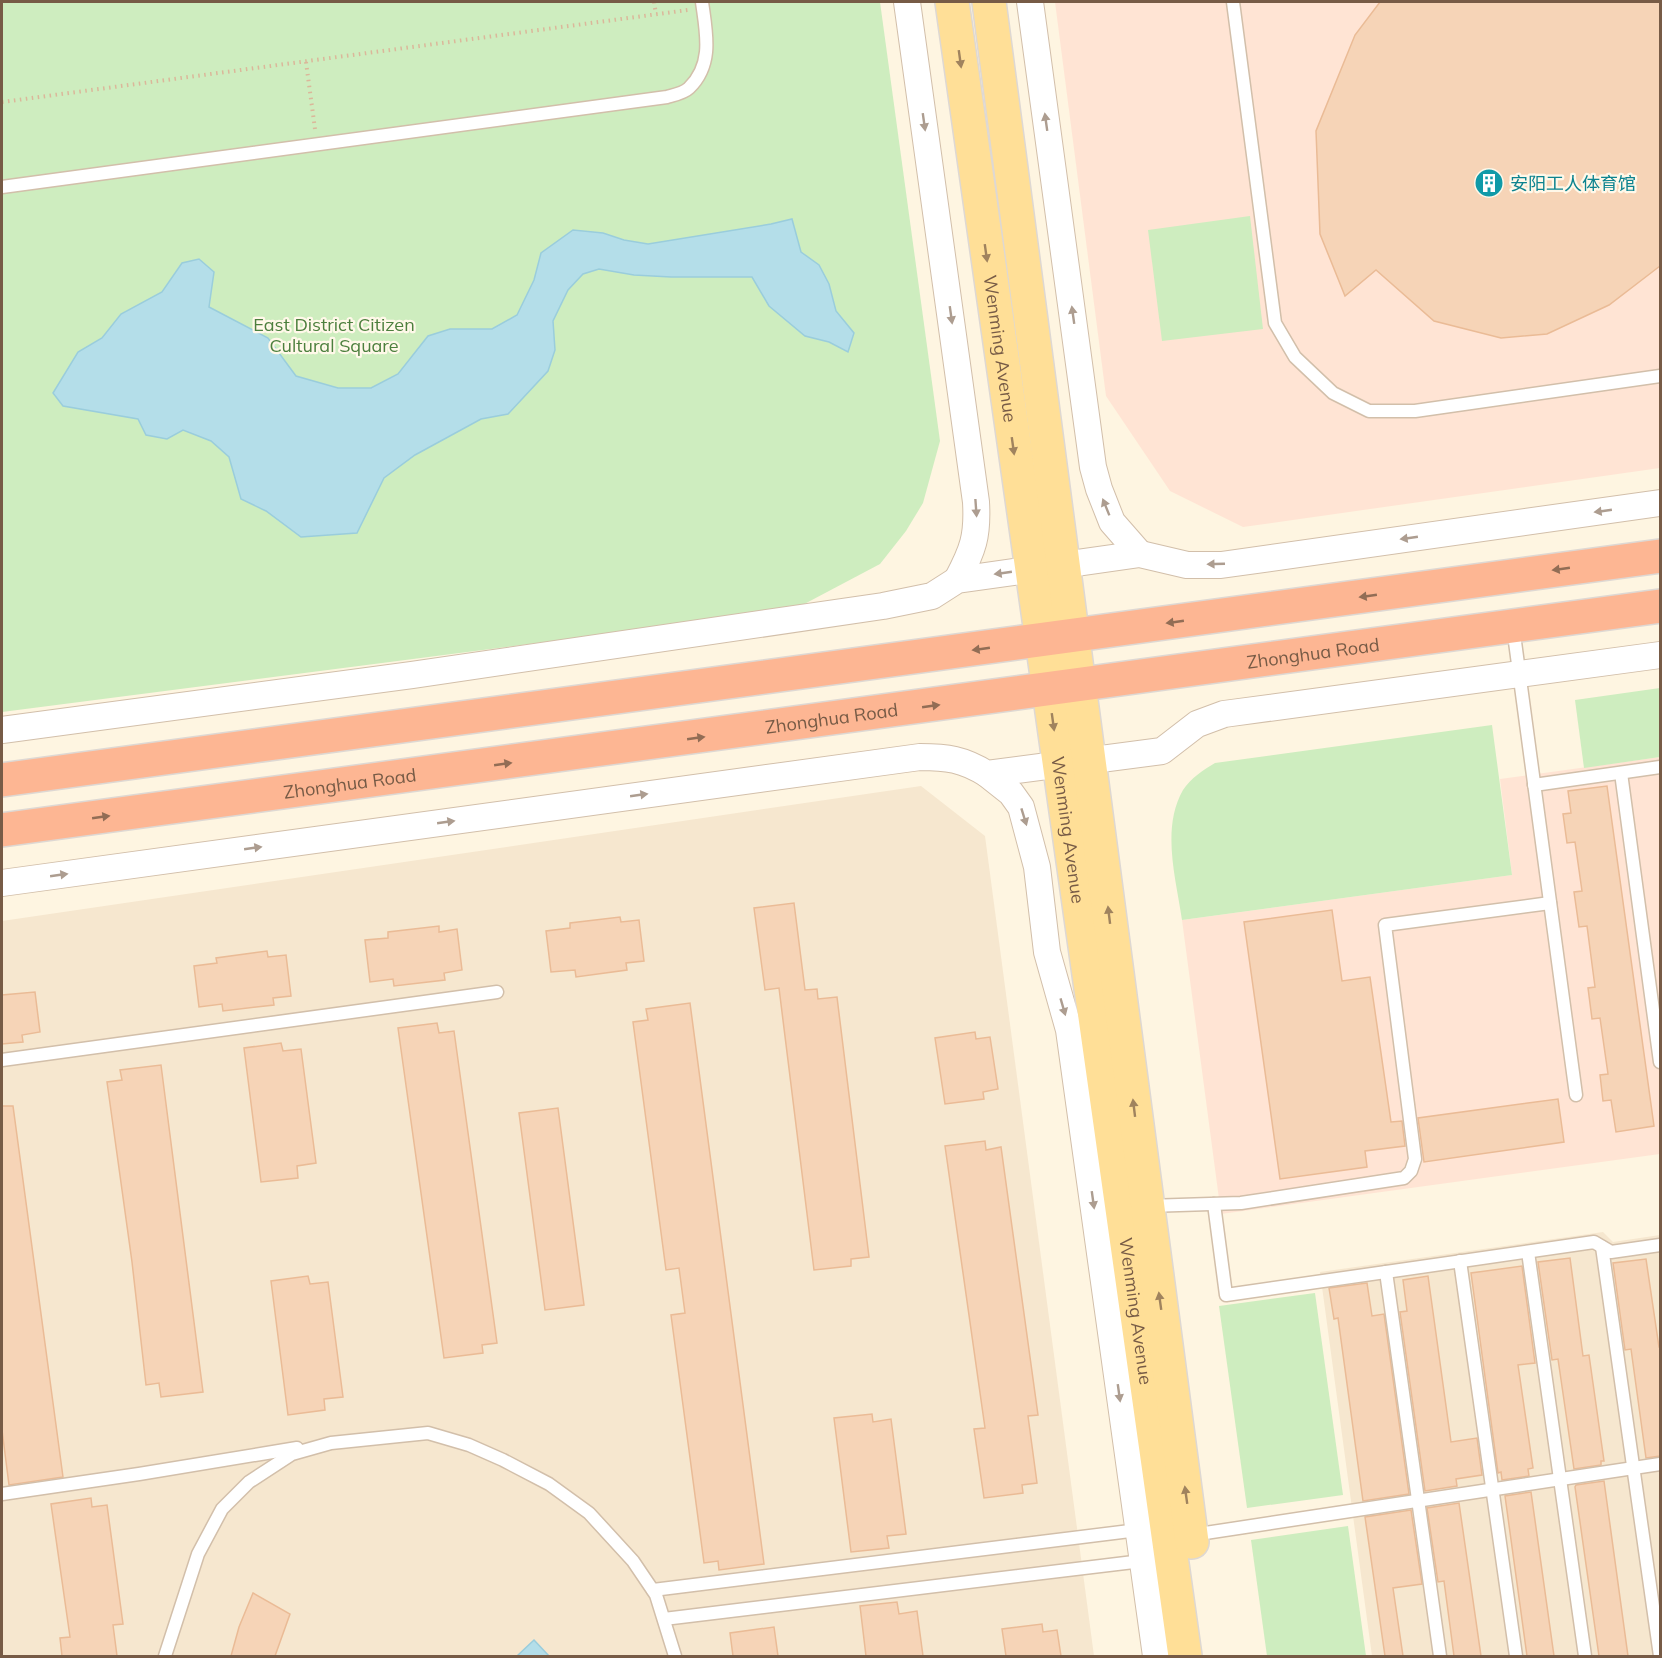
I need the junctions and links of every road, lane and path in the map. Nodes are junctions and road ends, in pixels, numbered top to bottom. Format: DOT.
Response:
graph roads {
  1 [pos="654,2"];
  2 [pos="907,2"];
  3 [pos="952,2"];
  4 [pos="988,2"];
  5 [pos="1030,2"];
  6 [pos="1233,2"];
  7 [pos="703,5"];
  8 [pos="656,14"];
  9 [pos="306,62"];
  10 [pos="2,102"];
  11 [pos="317,144"];
  12 [pos="2,187"];
  13 [pos="1660,376"];
  14 [pos="1660,503"];
  15 [pos="1140,554"];
  16 [pos="1660,556"];
  17 [pos="1063,565"];
  18 [pos="1031,569"];
  19 [pos="957,579"];
  20 [pos="1660,606"];
  21 [pos="1513,626"];
  22 [pos="1057,638"];
  23 [pos="1660,655"];
  24 [pos="1519,674"];
  25 [pos="1064,688"];
  26 [pos="2,730"];
  27 [pos="1074,762"];
  28 [pos="1660,767"];
  29 [pos="1621,773"];
  30 [pos="987,774"];
  31 [pos="2,780"];
  32 [pos="1534,784"];
  33 [pos="2,830"];
  34 [pos="2,883"];
  35 [pos="1550,903"];
  36 [pos="497,992"];
  37 [pos="2,1060"];
  38 [pos="1660,1062"];
  39 [pos="1576,1095"];
  40 [pos="1214,1204"];
  41 [pos="1147,1206"];
  42 [pos="1660,1245"];
  43 [pos="1602,1247"];
  44 [pos="1528,1252"];
  45 [pos="1460,1261"];
  46 [pos="1386,1272"];
  47 [pos="331,1443"];
  48 [pos="1660,1464"];
  49 [pos="1633,1468"];
  50 [pos="1560,1480"];
  51 [pos="1493,1490"];
  52 [pos="2,1494"];
  53 [pos="1418,1501"];
  54 [pos="1138,1530"];
  55 [pos="1191,1536"];
  56 [pos="1143,1561"];
  57 [pos="653,1590"];
  58 [pos="664,1619"];
  59 [pos="165,1656"];
  60 [pos="675,1656"];
  61 [pos="1156,1656"];
  62 [pos="1185,1656"];
  63 [pos="1208,1656"];
  64 [pos="1440,1656"];
  65 [pos="1516,1656"];
  66 [pos="1585,1656"];
  67 [pos="1660,1656"];
  1 -- 8 [label="path"];
  2 -- 19 [label="street, one-way"];
  3 -- 18 [label="main road, Wenming Avenue, one-way"];
  4 -- 17 [label="main road, Wenming Avenue"];
  15 -- 5 [label="street, one-way"];
  6 -- 13 [label="lane"];
  7 -- 8 [label="path"];
  7 -- 11 [label="lane"];
  8 -- 9 [label="path"];
  9 -- 10 [label="path"];
  9 -- 11 [label="path"];
  11 -- 12 [label="lane"];
  14 -- 15 [label="street, one-way"];
  15 -- 17 [label="street"];
  16 -- 22 [label="highway, one-way"];
  17 -- 18 [label="street"];
  17 -- 22 [label="main road, Wenming Avenue"];
  18 -- 19 [label="street, one-way"];
  18 -- 22 [label="main road, Wenming Avenue"];
  19 -- 26 [label="street"];
  20 -- 21 [label="highway, Zhonghua Road"];
  21 -- 24 [label="lane"];
  21 -- 25 [label="highway, Zhonghua Road"];
  22 -- 25 [label="main road, Wenming Avenue"];
  22 -- 31 [label="highway, one-way"];
  23 -- 24 [label="street"];
  24 -- 27 [label="street"];
  24 -- 32 [label="lane"];
  25 -- 27 [label="main road, Wenming Avenue"];
  33 -- 25 [label="highway, Zhonghua Road, one-way"];
  27 -- 30 [label="street"];
  41 -- 27 [label="main road, Wenming Avenue, one-way"];
  27 -- 62 [label="main road, Wenming Avenue"];
  28 -- 29 [label="lane"];
  29 -- 32 [label="lane"];
  29 -- 38 [label="lane"];
  34 -- 30 [label="street, one-way"];
  30 -- 54 [label="street, one-way"];
  32 -- 35 [label="lane"];
  35 -- 39 [label="lane"];
  35 -- 40 [label="lane"];
  36 -- 37 [label="lane"];
  40 -- 41 [label="lane"];
  40 -- 46 [label="lane"];
  55 -- 41 [label="main road, Wenming Avenue, one-way"];
  42 -- 43 [label="lane"];
  43 -- 44 [label="lane"];
  43 -- 49 [label="lane"];
  44 -- 45 [label="lane"];
  44 -- 50 [label="lane"];
  45 -- 46 [label="lane"];
  45 -- 51 [label="lane"];
  46 -- 53 [label="lane"];
  47 -- 52 [label="lane"];
  47 -- 57 [label="lane"];
  47 -- 59 [label="lane"];
  48 -- 49 [label="lane"];
  49 -- 50 [label="lane"];
  49 -- 67 [label="lane"];
  50 -- 51 [label="lane"];
  50 -- 66 [label="lane"];
  51 -- 53 [label="lane"];
  51 -- 65 [label="lane"];
  53 -- 55 [label="lane"];
  53 -- 64 [label="lane"];
  54 -- 56 [label="street"];
  54 -- 57 [label="lane"];
  55 -- 63 [label="main road, Wenming Avenue"];
  56 -- 58 [label="lane"];
  56 -- 61 [label="street"];
  57 -- 58 [label="lane"];
  58 -- 60 [label="lane"];
}
